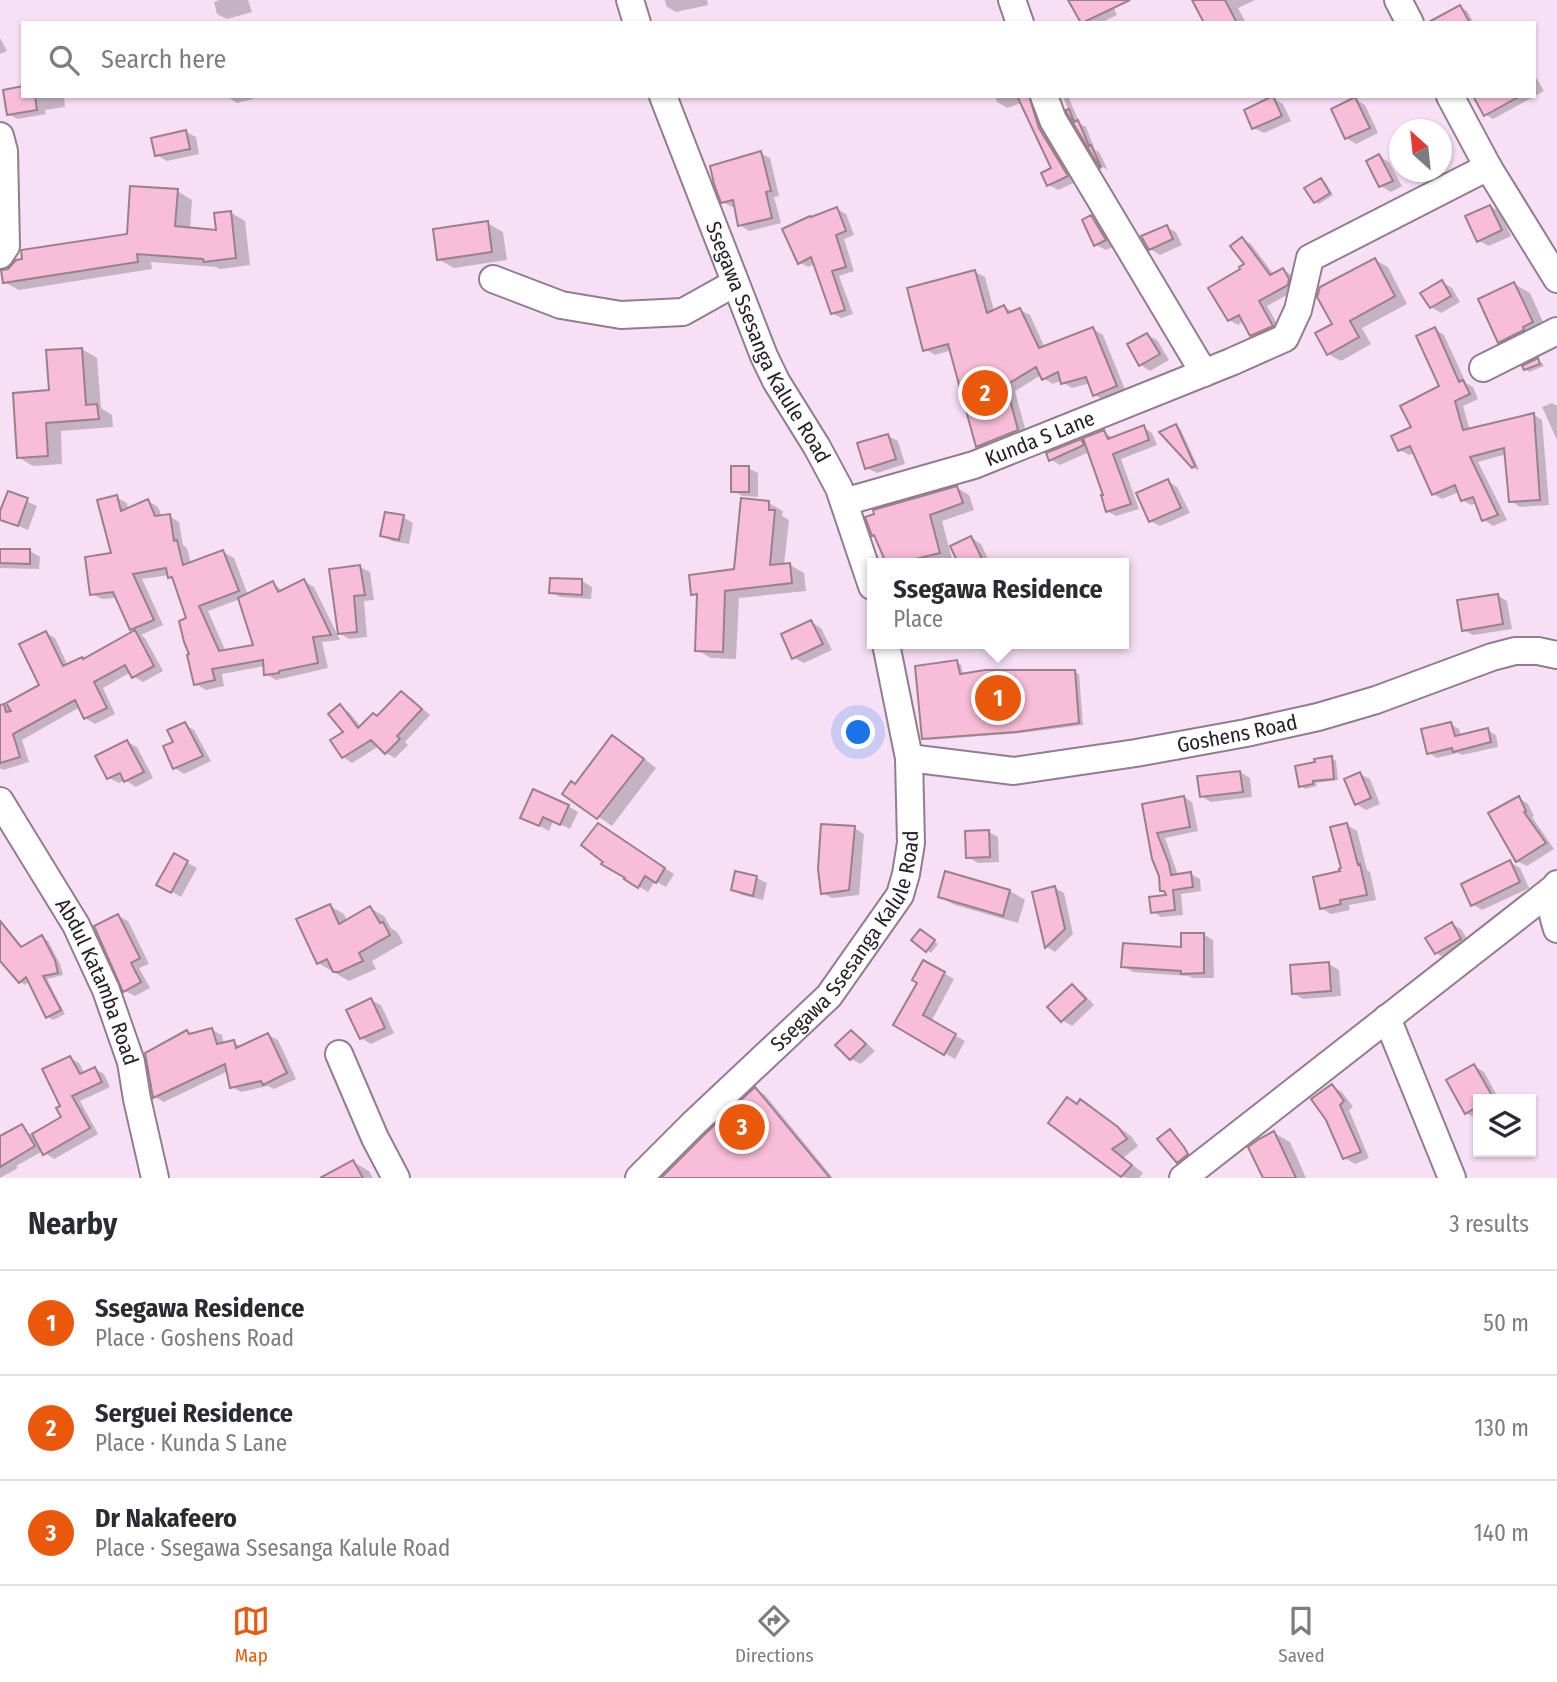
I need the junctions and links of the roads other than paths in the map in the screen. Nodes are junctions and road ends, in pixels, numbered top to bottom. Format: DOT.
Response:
graph roads {
  1 [pos="630,0"];
  2 [pos="1012,0"];
  3 [pos="1398,0"];
  4 [pos="636,21"];
  5 [pos="1019,21"];
  6 [pos="1409,21"];
  7 [pos="664,98"];
  8 [pos="1045,98"];
  9 [pos="1451,98"];
  10 [pos="0,136"];
  11 [pos="1488,167"];
  12 [pos="0,255"];
  13 [pos="493,279"];
  14 [pos="1557,279"];
  15 [pos="735,283"];
  16 [pos="1557,331"];
  17 [pos="1483,368"];
  18 [pos="1204,373"];
  19 [pos="844,502"];
  20 [pos="867,571"];
  21 [pos="887,649"];
  22 [pos="1557,654"];
  23 [pos="909,758"];
  24 [pos="0,802"];
  25 [pos="1556,886"];
  26 [pos="1557,929"];
  27 [pos="1387,1018"];
  28 [pos="339,1055"];
  29 [pos="155,1178"];
  30 [pos="396,1178"];
  31 [pos="639,1178"];
  32 [pos="1183,1178"];
  33 [pos="1452,1178"];
  1 -- 4 [label="street"];
  2 -- 5 [label="street"];
  3 -- 6 [label="street"];
  7 -- 15 [label="street, Ssegawa Ssesanga Kalule Road"];
  8 -- 18 [label="street"];
  9 -- 11 [label="street"];
  10 -- 12 [label="street"];
  11 -- 14 [label="street"];
  11 -- 18 [label="street, Kunda S Lane"];
  13 -- 15 [label="street"];
  15 -- 19 [label="street, Ssegawa Ssesanga Kalule Road"];
  16 -- 17 [label="street"];
  18 -- 19 [label="street, Kunda S Lane"];
  19 -- 20 [label="street, Ssegawa Ssesanga Kalule Road"];
  21 -- 23 [label="street, Ssegawa Ssesanga Kalule Road"];
  22 -- 23 [label="street, Goshens Road"];
  23 -- 31 [label="street, Ssegawa Ssesanga Kalule Road"];
  24 -- 29 [label="street, Abdul Katamba Road"];
  25 -- 26 [label="street"];
  25 -- 27 [label="street"];
  27 -- 32 [label="street"];
  27 -- 33 [label="street"];
  28 -- 30 [label="street"];
}
